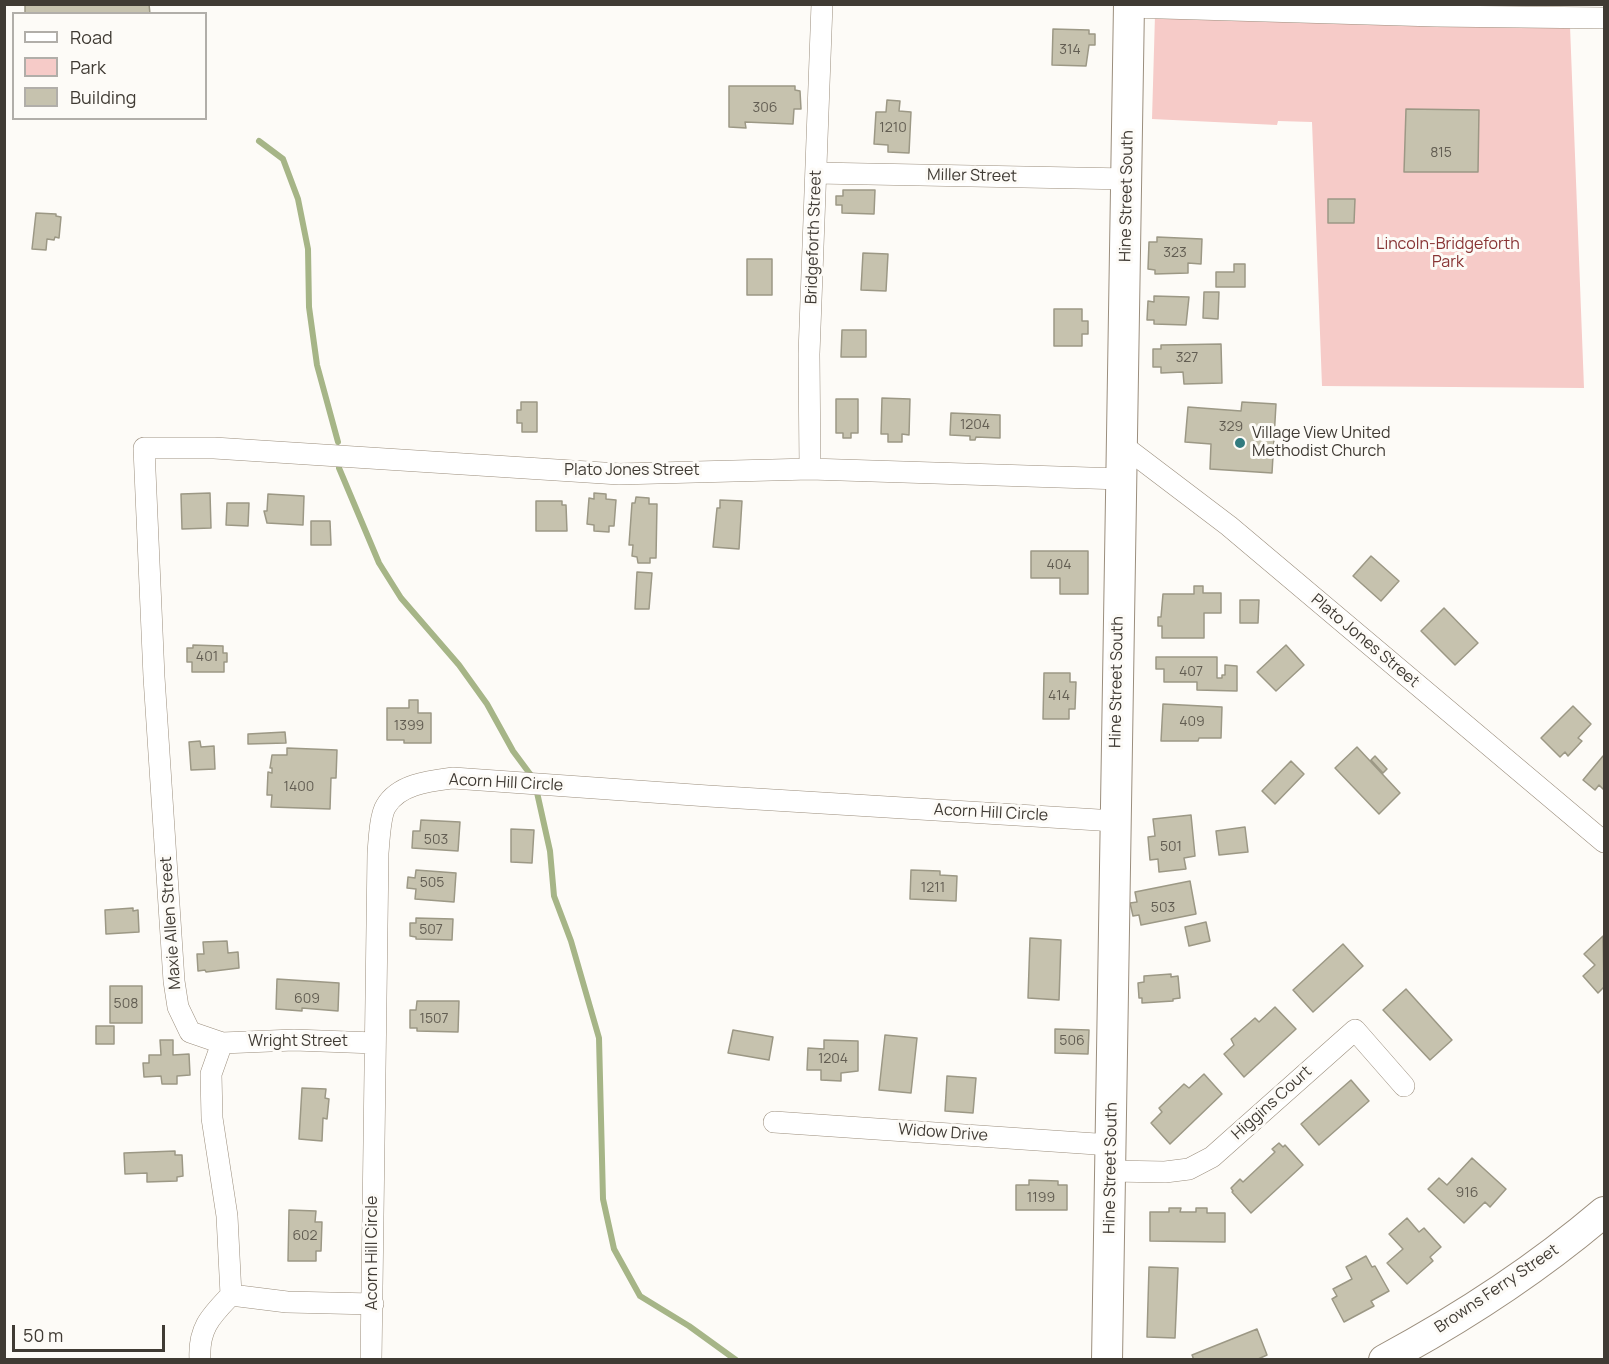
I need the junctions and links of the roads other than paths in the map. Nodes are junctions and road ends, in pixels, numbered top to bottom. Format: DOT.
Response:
graph roads {
  1 [pos="822,4"];
  2 [pos="1129,6"];
  3 [pos="1605,18"];
  4 [pos="816,173"];
  5 [pos="1128,179"];
  6 [pos="1121,444"];
  7 [pos="144,448"];
  8 [pos="810,469"];
  9 [pos="1120,479"];
  10 [pos="1115,820"];
  11 [pos="1605,842"];
  12 [pos="222,1043"];
  13 [pos="375,1043"];
  14 [pos="1404,1086"];
  15 [pos="774,1122"];
  16 [pos="1111,1158"];
  17 [pos="1605,1212"];
  18 [pos="231,1295"];
  19 [pos="373,1304"];
  20 [pos="200,1359"];
  21 [pos="371,1359"];
  22 [pos="1107,1359"];
  23 [pos="1384,1359"];
  1 -- 4 [label="street, Bridgeforth Street"];
  2 -- 3 [label="street"];
  2 -- 5 [label="street, Hine Street South"];
  4 -- 5 [label="street, Miller Street"];
  4 -- 8 [label="street, Bridgeforth Street"];
  5 -- 6 [label="street, Hine Street South"];
  6 -- 9 [label="street, Hine Street South"];
  6 -- 11 [label="street, Plato Jones Street"];
  7 -- 8 [label="street, Plato Jones Street"];
  7 -- 12 [label="street, Maxie Allen Street"];
  8 -- 9 [label="street, Plato Jones Street"];
  9 -- 10 [label="street, Hine Street South"];
  10 -- 13 [label="street, Acorn Hill Circle"];
  10 -- 16 [label="street, Hine Street South"];
  12 -- 13 [label="street, Wright Street"];
  12 -- 18 [label="street"];
  13 -- 19 [label="street, Acorn Hill Circle"];
  14 -- 16 [label="street, Higgins Court"];
  15 -- 16 [label="street, Widow Drive"];
  16 -- 22 [label="street, Hine Street South"];
  17 -- 23 [label="street, Browns Ferry Street"];
  18 -- 19 [label="street"];
  18 -- 20 [label="street"];
  19 -- 21 [label="street, Acorn Hill Circle"];
}
